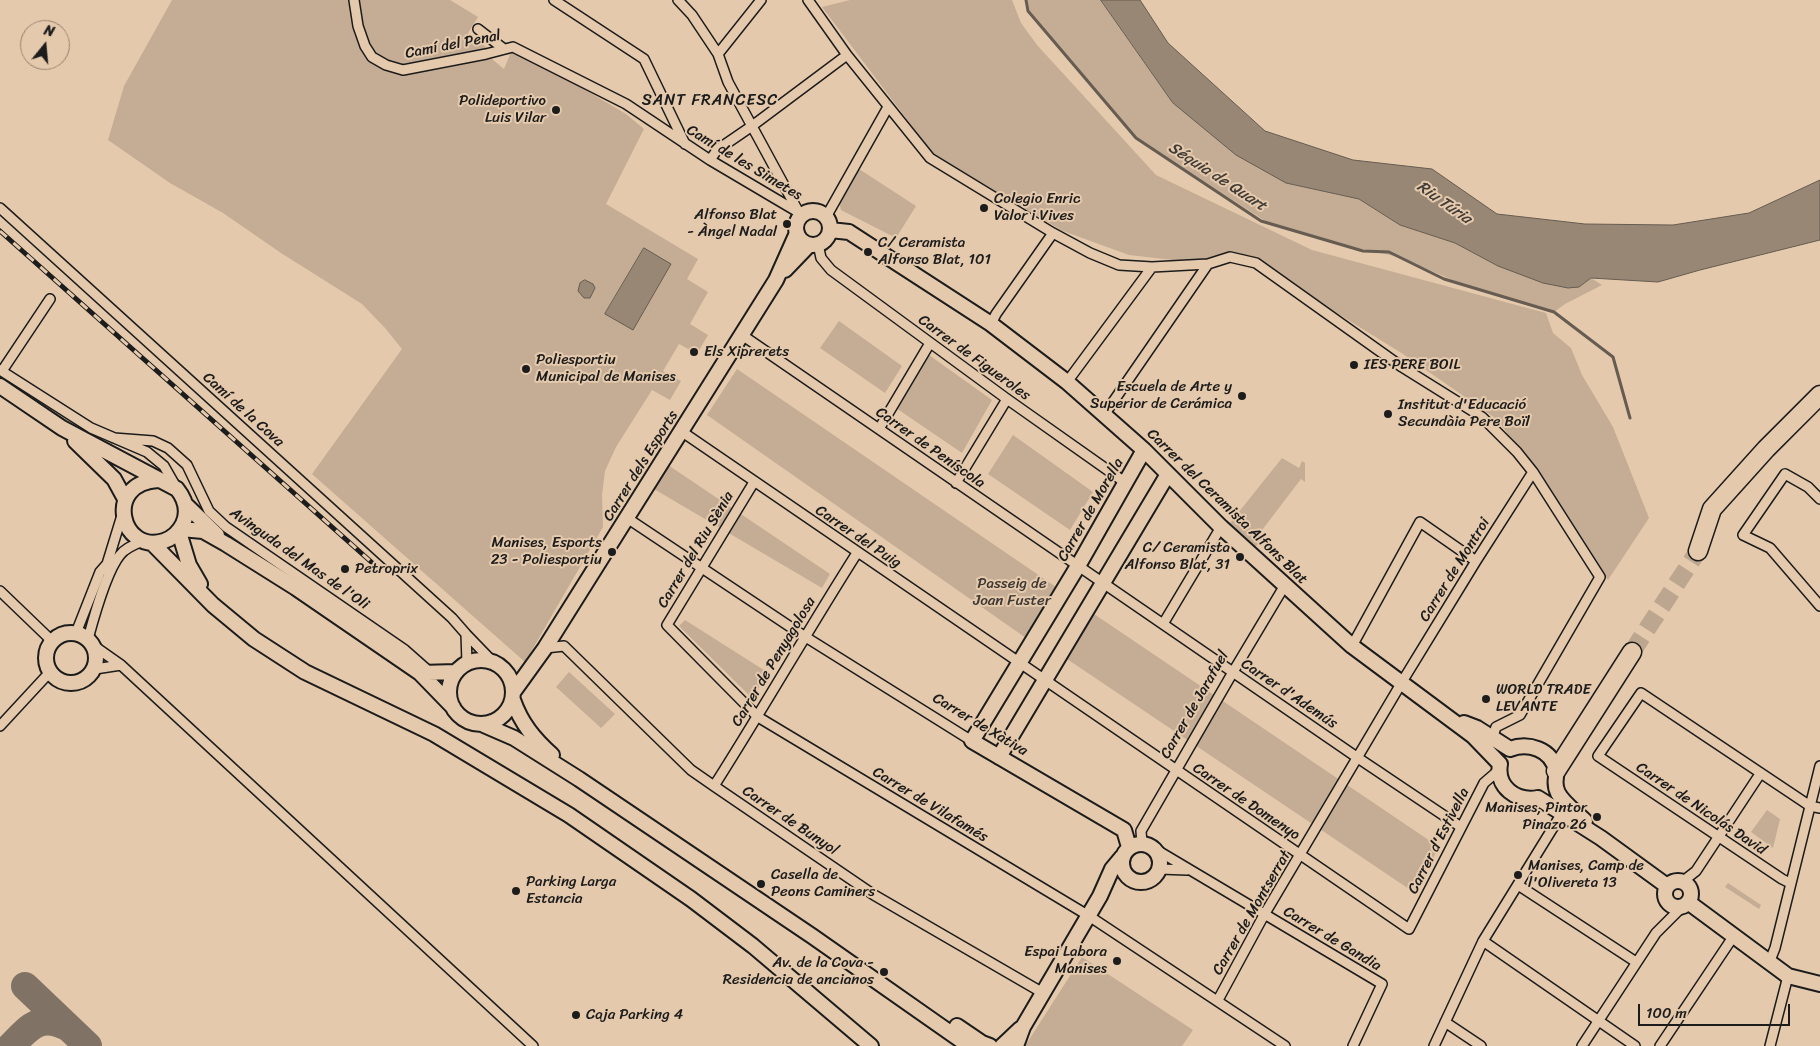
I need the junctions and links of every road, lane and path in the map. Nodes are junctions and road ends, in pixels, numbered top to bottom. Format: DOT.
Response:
graph roads {
  1 [pos="354,0"];
  2 [pos="555,0"];
  3 [pos="678,0"];
  4 [pos="761,0"];
  5 [pos="808,0"];
  6 [pos="478,29"];
  7 [pos="509,48"];
  8 [pos="718,54"];
  9 [pos="847,55"];
  10 [pos="888,107"];
  11 [pos="752,126"];
  12 [pos="685,144"];
  13 [pos="710,160"];
  14 [pos="0,208"];
  15 [pos="801,213"];
  16 [pos="828,224"];
  17 [pos="797,233"];
  18 [pos="1053,233"];
  19 [pos="814,245"];
  20 [pos="1208,264"];
  21 [pos="1152,267"];
  22 [pos="776,280"];
  23 [pos="50,299"];
  24 [pos="991,324"];
  25 [pos="742,335"];
  26 [pos="930,343"];
  27 [pos="1,371"];
  28 [pos="1067,382"];
  29 [pos="0,386"];
  30 [pos="1820,395"];
  31 [pos="1007,399"];
  32 [pos="1104,415"];
  33 [pos="62,428"];
  34 [pos="879,429"];
  35 [pos="681,432"];
  36 [pos="114,438"];
  37 [pos="1144,450"];
  38 [pos="1533,472"];
  39 [pos="1168,474"];
  40 [pos="158,480"];
  41 [pos="754,482"];
  42 [pos="956,483"];
  43 [pos="1126,483"];
  44 [pos="176,489"];
  45 [pos="1820,499"];
  46 [pos="185,504"];
  47 [pos="124,505"];
  48 [pos="627,518"];
  49 [pos="1221,527"];
  50 [pos="180,531"];
  51 [pos="147,542"];
  52 [pos="226,544"];
  53 [pos="1698,551"];
  54 [pos="857,553"];
  55 [pos="1476,561"];
  56 [pos="1078,566"];
  57 [pos="702,567"];
  58 [pos="1102,582"];
  59 [pos="1285,585"];
  60 [pos="0,591"];
  61 [pos="213,605"];
  62 [pos="1820,606"];
  63 [pos="1163,624"];
  64 [pos="466,634"];
  65 [pos="804,636"];
  66 [pos="86,639"];
  67 [pos="52,641"];
  68 [pos="1352,646"];
  69 [pos="545,648"];
  70 [pos="1632,652"];
  71 [pos="493,662"];
  72 [pos="467,663"];
  73 [pos="1020,663"];
  74 [pos="121,665"];
  75 [pos="531,667"];
  76 [pos="94,669"];
  77 [pos="50,672"];
  78 [pos="456,672"];
  79 [pos="506,672"];
  80 [pos="1233,672"];
  81 [pos="426,673"];
  82 [pos="1044,680"];
  83 [pos="1401,684"];
  84 [pos="513,695"];
  85 [pos="453,707"];
  86 [pos="758,717"];
  87 [pos="1447,718"];
  88 [pos="484,725"];
  89 [pos="0,726"];
  90 [pos="1495,740"];
  91 [pos="972,741"];
  92 [pos="999,757"];
  93 [pos="1358,758"];
  94 [pos="1820,766"];
  95 [pos="1499,767"];
  96 [pos="1175,770"];
  97 [pos="1760,774"];
  98 [pos="1555,776"];
  99 [pos="579,779"];
  100 [pos="714,786"];
  101 [pos="1810,806"];
  102 [pos="1820,808"];
  103 [pos="1562,813"];
  104 [pos="1461,827"];
  105 [pos="1601,838"];
  106 [pos="1718,838"];
  107 [pos="1137,849"];
  108 [pos="1301,855"];
  109 [pos="1160,869"];
  110 [pos="1191,870"];
  111 [pos="1128,878"];
  112 [pos="1682,882"];
  113 [pos="1790,882"];
  114 [pos="1518,885"];
  115 [pos="1667,886"];
  116 [pos="1100,896"];
  117 [pos="1685,904"];
  118 [pos="1264,915"];
  119 [pos="1088,916"];
  120 [pos="1409,929"];
  121 [pos="812,936"];
  122 [pos="1733,936"];
  123 [pos="1483,942"];
  124 [pos="1636,962"];
  125 [pos="1769,963"];
  126 [pos="1788,976"];
  127 [pos="1820,984"];
  128 [pos="1043,993"];
  129 [pos="1218,1000"];
  130 [pos="1598,1020"];
  131 [pos="1445,1022"];
  132 [pos="1023,1026"];
  133 [pos="532,1046"];
  134 [pos="871,1046"];
  135 [pos="970,1046"];
  136 [pos="990,1046"];
  137 [pos="1002,1046"];
  138 [pos="1016,1046"];
  139 [pos="1285,1046"];
  140 [pos="1353,1046"];
  141 [pos="1434,1046"];
  142 [pos="1481,1046"];
  143 [pos="1582,1046"];
  144 [pos="1635,1046"];
  145 [pos="1660,1046"];
  146 [pos="1770,1046"];
  1 -- 7 [label="street, Camí del Penal"];
  2 -- 12 [label="street"];
  3 -- 8 [label="street"];
  4 -- 8 [label="street"];
  5 -- 9 [label="street"];
  6 -- 7 [label="street, Camí de les Simetes"];
  7 -- 12 [label="street, Camí de les Simetes"];
  8 -- 11 [label="street"];
  9 -- 10 [label="street"];
  9 -- 11 [label="street"];
  10 -- 16 [label="street"];
  10 -- 18 [label="street"];
  11 -- 13 [label="street"];
  11 -- 15 [label="street"];
  12 -- 13 [label="street, Camí de les Simetes"];
  13 -- 15 [label="street, Camí de les Simetes"];
  14 -- 64 [label="street, Camí de la Cova"];
  15 -- 16 [label="street"];
  15 -- 17 [label="street"];
  16 -- 19 [label="street"];
  16 -- 24 [label="street, Carrer del Ceramista Alfons Blat"];
  17 -- 19 [label="street"];
  17 -- 22 [label="street, Carrer dels Esports"];
  18 -- 21 [label="street"];
  18 -- 24 [label="street"];
  19 -- 22 [label="street, Carrer dels Esports"];
  19 -- 26 [label="street, Carrer de Figueroles"];
  20 -- 21 [label="street"];
  20 -- 32 [label="street"];
  20 -- 38 [label="street"];
  21 -- 28 [label="street"];
  22 -- 25 [label="street, Carrer dels Esports"];
  23 -- 27 [label="street"];
  24 -- 28 [label="street, Carrer del Ceramista Alfons Blat"];
  25 -- 34 [label="street, Carrer de Peníscola"];
  25 -- 35 [label="street, Carrer dels Esports"];
  26 -- 31 [label="street, Carrer de Figueroles"];
  26 -- 34 [label="street"];
  27 -- 36 [label="street, Avinguda del Mas de l'Oli"];
  28 -- 32 [label="street, Carrer del Ceramista Alfons Blat"];
  29 -- 33 [label="street"];
  30 -- 53 [label="highway"];
  31 -- 42 [label="street"];
  31 -- 43 [label="street, Carrer de Figueroles"];
  32 -- 37 [label="street, Carrer del Ceramista Alfons Blat"];
  33 -- 40 [label="street"];
  33 -- 47 [label="street"];
  34 -- 42 [label="street, Carrer de Peníscola"];
  35 -- 41 [label="street, Carrer del Puig"];
  35 -- 48 [label="street, Carrer dels Esports"];
  36 -- 44 [label="street, Avinguda del Mas de l'Oli"];
  36 -- 81 [label="street, Avinguda del Mas de l'Oli"];
  37 -- 39 [label="street, Carrer del Ceramista Alfons Blat"];
  37 -- 43 [label="street, Carrer de Morella"];
  38 -- 55 [label="street, Carrer de Montroi"];
  38 -- 90 [label="street"];
  39 -- 49 [label="street, Carrer del Ceramista Alfons Blat"];
  39 -- 58 [label="street"];
  40 -- 44 [label="street"];
  40 -- 47 [label="street"];
  41 -- 54 [label="street, Carrer del Puig"];
  41 -- 57 [label="street, Carrer del Riu Sènia"];
  42 -- 56 [label="street, Carrer de Peníscola"];
  43 -- 56 [label="street, Carrer de Morella"];
  44 -- 46 [label="street"];
  45 -- 62 [label="street"];
  46 -- 50 [label="street"];
  46 -- 52 [label="street"];
  47 -- 51 [label="street"];
  47 -- 66 [label="street"];
  48 -- 57 [label="street, Carrer de Xàtiva"];
  48 -- 69 [label="street, Carrer dels Esports"];
  49 -- 59 [label="street, Carrer del Ceramista Alfons Blat"];
  49 -- 63 [label="street"];
  50 -- 51 [label="street"];
  50 -- 52 [label="street"];
  50 -- 61 [label="street"];
  51 -- 61 [label="street"];
  51 -- 66 [label="street"];
  52 -- 81 [label="street"];
  54 -- 65 [label="street, Carrer de Penyagolosa"];
  54 -- 73 [label="street, Carrer del Puig"];
  55 -- 68 [label="street"];
  55 -- 83 [label="street, Carrer de Montroi"];
  56 -- 58 [label="street, Carrer de Peníscola"];
  56 -- 73 [label="street, Carrer de Morella"];
  57 -- 65 [label="street, Carrer de Xàtiva"];
  57 -- 86 [label="street, Carrer del Riu Sènia"];
  58 -- 63 [label="street, Carrer d'Ademús"];
  58 -- 82 [label="street"];
  59 -- 68 [label="street, Carrer del Ceramista Alfons Blat"];
  59 -- 80 [label="street, Carrer de Jarafuel"];
  60 -- 67 [label="street"];
  61 -- 134 [label="street"];
  63 -- 80 [label="street, Carrer d'Ademús"];
  64 -- 71 [label="street, Camí de la Cova"];
  64 -- 72 [label="street"];
  65 -- 86 [label="street, Carrer de Penyagolosa"];
  65 -- 91 [label="street, Carrer de Xàtiva"];
  66 -- 67 [label="street"];
  66 -- 74 [label="street"];
  66 -- 76 [label="street"];
  67 -- 77 [label="street"];
  68 -- 83 [label="street, Carrer del Ceramista Alfons Blat"];
  69 -- 75 [label="street, Carrer dels Esports"];
  69 -- 100 [label="street, Carrer de Bunyol"];
  70 -- 98 [label="highway"];
  71 -- 72 [label="street"];
  71 -- 79 [label="street"];
  72 -- 78 [label="street"];
  73 -- 82 [label="street, Carrer de Domenyo"];
  73 -- 91 [label="street, Carrer de Morella"];
  74 -- 76 [label="street"];
  74 -- 133 [label="street"];
  75 -- 79 [label="street"];
  75 -- 84 [label="street, Carrer dels Esports"];
  76 -- 77 [label="street"];
  77 -- 89 [label="street"];
  78 -- 81 [label="street"];
  78 -- 85 [label="street"];
  79 -- 84 [label="street"];
  80 -- 93 [label="street, Carrer d'Ademús"];
  80 -- 96 [label="street, Carrer de Jarafuel"];
  81 -- 85 [label="street"];
  82 -- 92 [label="street"];
  82 -- 96 [label="street, Carrer de Domenyo"];
  83 -- 87 [label="street, Carrer del Ceramista Alfons Blat"];
  83 -- 93 [label="street, Carrer de Montserrat"];
  84 -- 88 [label="street"];
  84 -- 99 [label="street"];
  85 -- 88 [label="street"];
  86 -- 100 [label="street, Carrer de Penyagolosa"];
  86 -- 119 [label="street, Carrer de Vilafamés"];
  87 -- 90 [label="street, Carrer del Ceramista Alfons Blat"];
  87 -- 95 [label="street, Carrer del Ceramista Alfons Blat"];
  88 -- 99 [label="street"];
  90 -- 98 [label="street, Carrer del Ceramista Alfons Blat"];
  91 -- 92 [label="street, Carrer de Xàtiva"];
  92 -- 107 [label="street, Carrer de Xàtiva"];
  93 -- 104 [label="street, Carrer d'Ademús"];
  93 -- 108 [label="street, Carrer de Montserrat"];
  94 -- 101 [label="street"];
  95 -- 103 [label="street, Carrer del Ceramista Alfons Blat"];
  95 -- 104 [label="street, Carrer d'Estivella"];
  96 -- 107 [label="street, Carrer de Jarafuel"];
  96 -- 108 [label="street, Carrer de Domenyo"];
  97 -- 101 [label="street"];
  97 -- 106 [label="street"];
  97 -- 106 [label="street, Carrer de Nicolás David"];
  98 -- 105 [label="street"];
  99 -- 121 [label="street"];
  100 -- 128 [label="street, Carrer de Bunyol"];
  101 -- 102 [label="street"];
  101 -- 113 [label="street"];
  103 -- 105 [label="street"];
  103 -- 114 [label="street"];
  104 -- 120 [label="street, Carrer d'Estivella"];
  105 -- 115 [label="street"];
  106 -- 112 [label="street"];
  106 -- 113 [label="street, Carrer de Nicolás David"];
  107 -- 109 [label="street"];
  107 -- 110 [label="street, Carrer de Gandia"];
  107 -- 111 [label="street"];
  107 -- 116 [label="street, Carrer de Jarafuel"];
  108 -- 118 [label="street, Carrer de Montserrat"];
  108 -- 120 [label="street, Carrer de Domenyo"];
  109 -- 110 [label="street, Carrer de Gandia"];
  109 -- 111 [label="street"];
  110 -- 118 [label="street, Carrer de Gandia"];
  111 -- 116 [label="street, Carrer de Jarafuel"];
  112 -- 115 [label="street"];
  112 -- 117 [label="street"];
  113 -- 125 [label="street"];
  114 -- 123 [label="street"];
  114 -- 124 [label="street"];
  115 -- 117 [label="street"];
  116 -- 119 [label="street, Carrer de Jarafuel"];
  117 -- 122 [label="street"];
  117 -- 124 [label="street"];
  118 -- 129 [label="street, Carrer de Montserrat"];
  118 -- 140 [label="street, Carrer de Gandia"];
  119 -- 128 [label="street, Carrer de Jarafuel"];
  119 -- 129 [label="street, Carrer de Vilafamés"];
  121 -- 135 [label="street"];
  121 -- 136 [label="street"];
  122 -- 125 [label="street"];
  122 -- 145 [label="street"];
  123 -- 130 [label="street"];
  123 -- 131 [label="street"];
  124 -- 130 [label="street"];
  125 -- 126 [label="street"];
  126 -- 127 [label="street"];
  126 -- 146 [label="street"];
  128 -- 132 [label="street, Carrer de Jarafuel"];
  129 -- 139 [label="street, Carrer de Vilafamés"];
  130 -- 143 [label="street"];
  130 -- 144 [label="street"];
  131 -- 141 [label="street"];
  131 -- 142 [label="street"];
  132 -- 137 [label="street, Carrer de Jarafuel"];
  132 -- 138 [label="street, Carrer de Jarafuel"];
}
